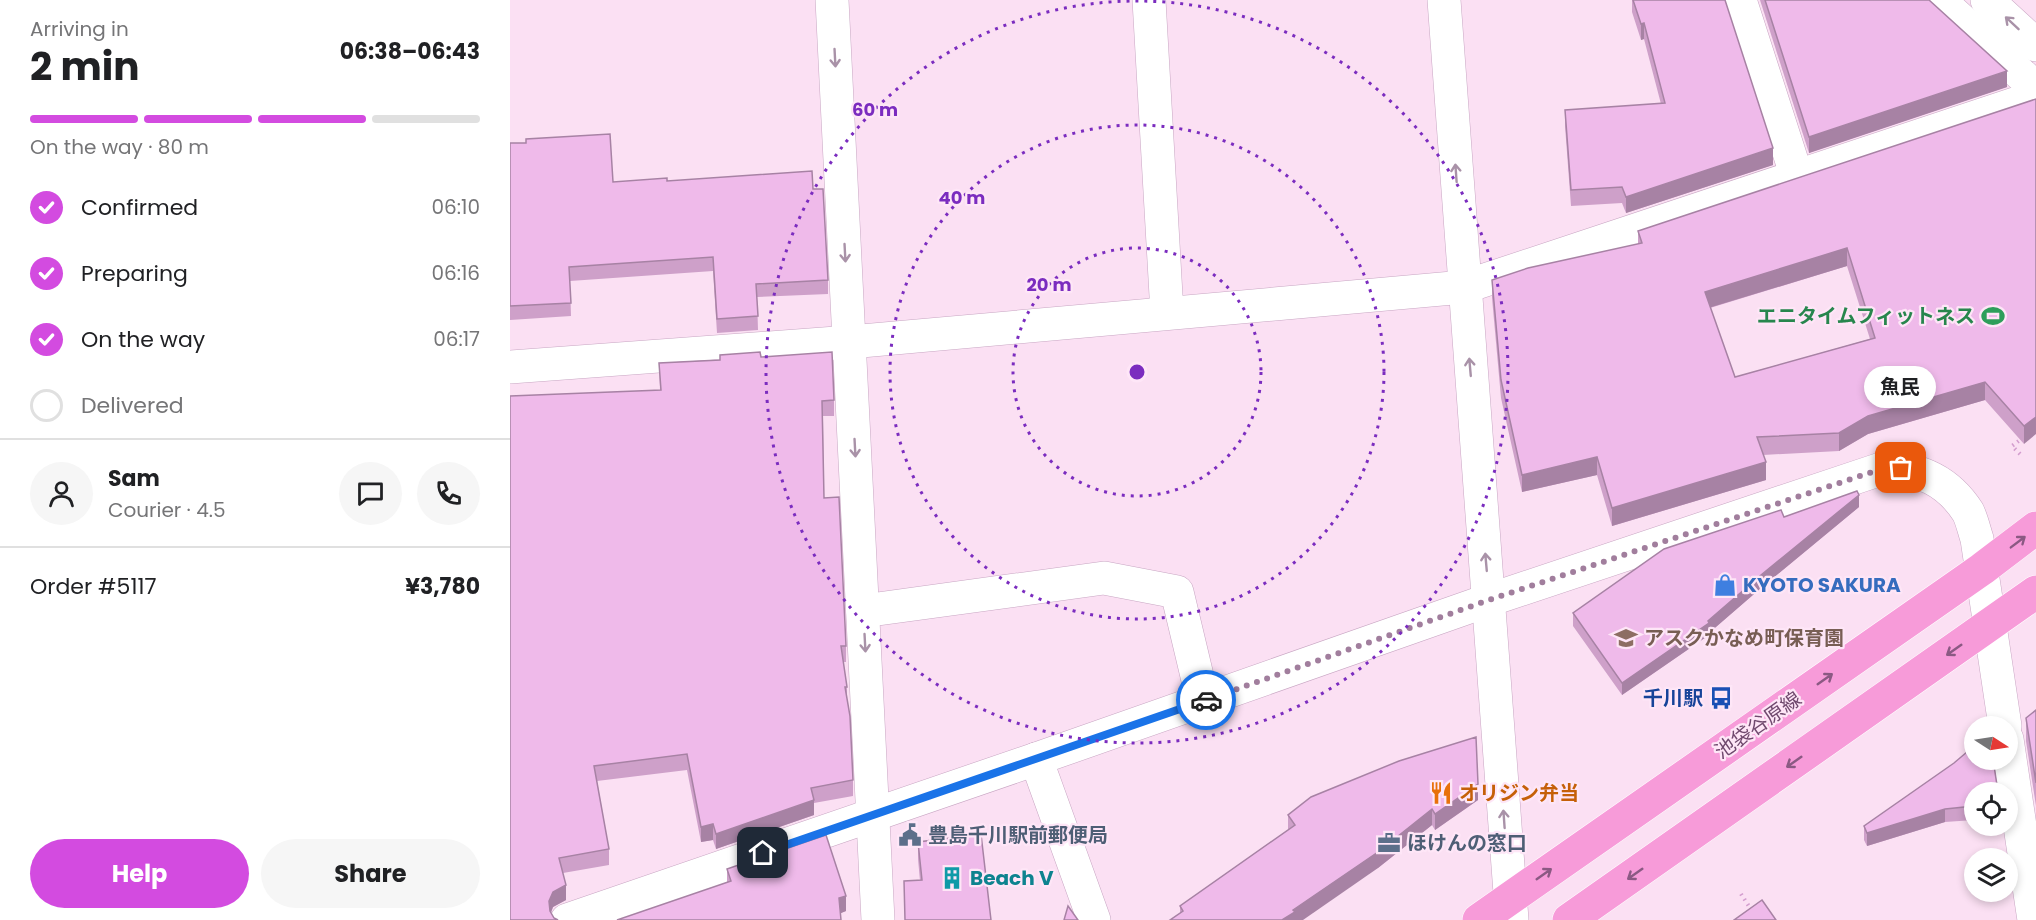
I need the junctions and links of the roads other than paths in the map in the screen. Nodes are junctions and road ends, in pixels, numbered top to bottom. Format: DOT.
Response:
graph roads {
  1 [pos="832,0"];
  2 [pos="1149,0"];
  3 [pos="1443,0"];
  4 [pos="1740,0"];
  5 [pos="1939,0"];
  6 [pos="1987,0"];
  7 [pos="2036,45"];
  8 [pos="2036,88"];
  9 [pos="2036,97"];
  10 [pos="1797,177"];
  11 [pos="1464,287"];
  12 [pos="1167,313"];
  13 [pos="850,342"];
  14 [pos="510,367"];
  15 [pos="2036,528"];
  16 [pos="1982,569"];
  17 [pos="2036,592"];
  18 [pos="1489,600"];
  19 [pos="863,611"];
  20 [pos="1990,625"];
  21 [pos="1203,701"];
  22 [pos="2004,716"];
  23 [pos="1036,759"];
  24 [pos="2012,770"];
  25 [pos="873,815"];
  26 [pos="1511,909"];
  27 [pos="567,920"];
  28 [pos="878,920"];
  29 [pos="1094,920"];
  30 [pos="1479,920"];
  31 [pos="1569,920"];
  32 [pos="2034,920"];
  1 -- 13 [label="street, one-way"];
  2 -- 12 [label="street"];
  11 -- 3 [label="street, one-way"];
  4 -- 10 [label="street"];
  5 -- 8 [label="street"];
  7 -- 6 [label="street, one-way"];
  9 -- 10 [label="street"];
  10 -- 11 [label="street"];
  11 -- 12 [label="street"];
  18 -- 11 [label="street, one-way"];
  12 -- 13 [label="street"];
  13 -- 14 [label="street"];
  13 -- 19 [label="street, one-way"];
  16 -- 15 [label="main road, 池袋谷原線, one-way"];
  16 -- 18 [label="street"];
  16 -- 20 [label="street"];
  26 -- 16 [label="main road, 池袋谷原線, one-way"];
  17 -- 20 [label="main road"];
  18 -- 21 [label="street"];
  26 -- 18 [label="street, one-way"];
  19 -- 21 [label="street"];
  19 -- 25 [label="street, one-way"];
  20 -- 22 [label="street"];
  20 -- 31 [label="main road, one-way"];
  21 -- 23 [label="street"];
  23 -- 25 [label="street"];
  23 -- 29 [label="street"];
  24 -- 32 [label="street"];
  25 -- 27 [label="street"];
  25 -- 28 [label="street"];
  26 -- 30 [label="main road, 池袋谷原線"];
}
